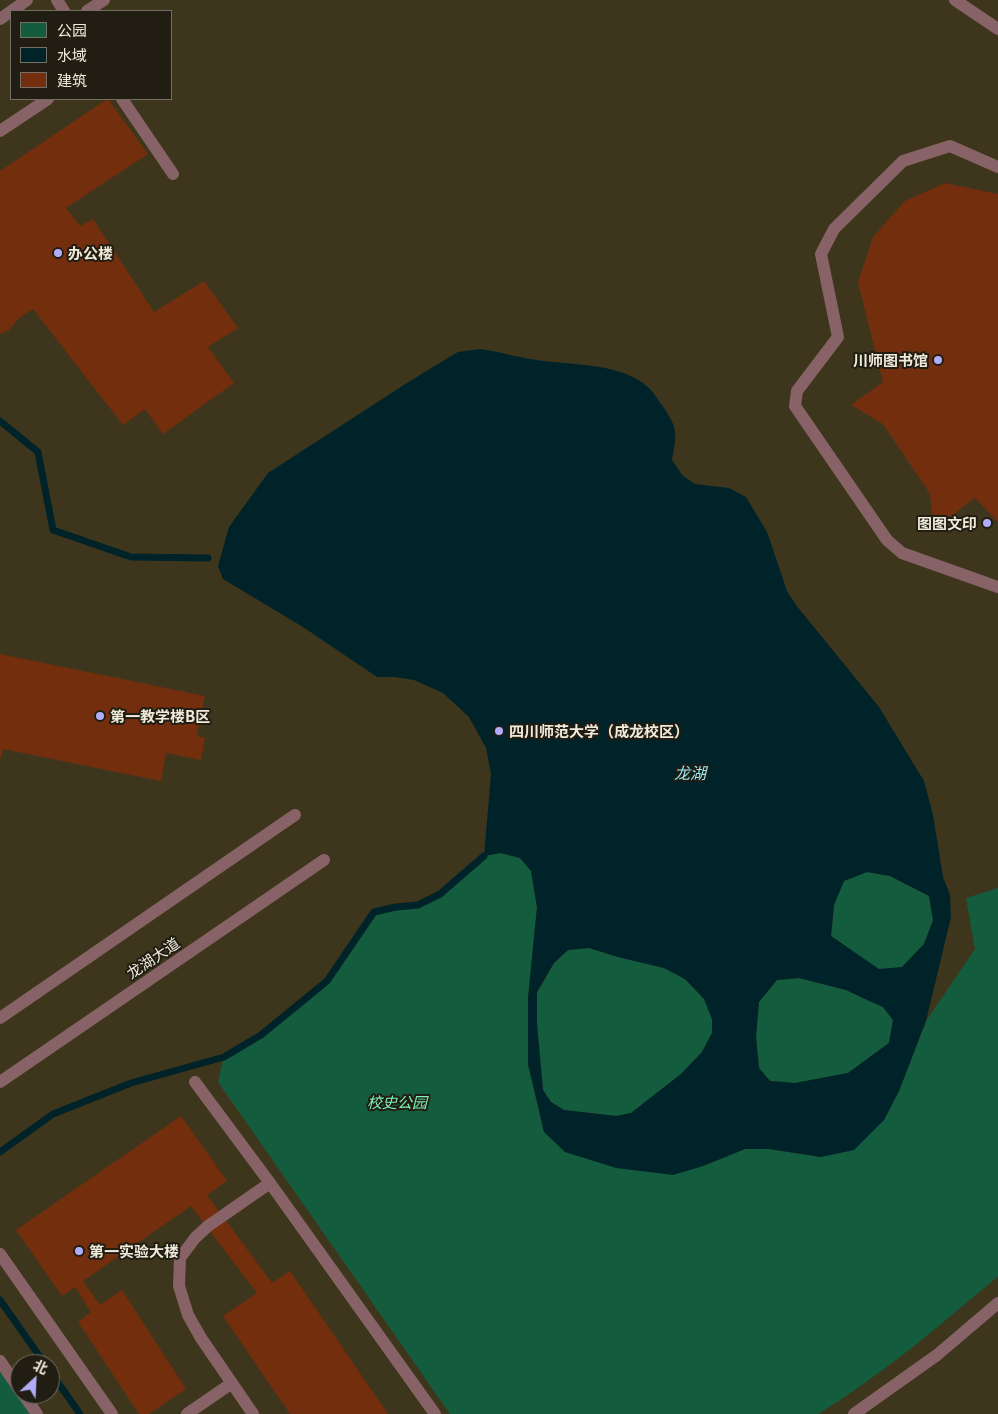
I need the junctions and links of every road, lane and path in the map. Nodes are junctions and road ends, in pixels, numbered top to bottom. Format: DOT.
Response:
graph roads {
  1 [pos="27,0"];
  2 [pos="104,0"];
  3 [pos="955,0"];
  4 [pos="13,10"];
  5 [pos="89,10"];
  6 [pos="998,29"];
  7 [pos="46,100"];
  8 [pos="123,100"];
  9 [pos="0,131"];
  10 [pos="998,167"];
  11 [pos="173,174"];
  12 [pos="998,587"];
  13 [pos="295,815"];
  14 [pos="324,860"];
  15 [pos="0,1018"];
  16 [pos="0,1082"];
  17 [pos="195,1082"];
  18 [pos="270,1184"];
  19 [pos="0,1254"];
  20 [pos="998,1303"];
  21 [pos="0,1362"];
  22 [pos="10,1376"];
  23 [pos="232,1383"];
  24 [pos="112,1414"];
  25 [pos="187,1414"];
  26 [pos="253,1414"];
  27 [pos="435,1414"];
  28 [pos="854,1414"];
  1 -- 4 [label="lane"];
  2 -- 5 [label="lane"];
  3 -- 6 [label="lane"];
  7 -- 9 [label="lane"];
  8 -- 11 [label="lane"];
  10 -- 12 [label="lane"];
  13 -- 15 [label="lane"];
  14 -- 16 [label="lane, 龙湖大道"];
  17 -- 18 [label="lane"];
  18 -- 23 [label="lane"];
  18 -- 27 [label="lane"];
  19 -- 24 [label="lane"];
  20 -- 28 [label="lane"];
  21 -- 22 [label="lane"];
  23 -- 25 [label="lane"];
  23 -- 26 [label="lane"];
}
